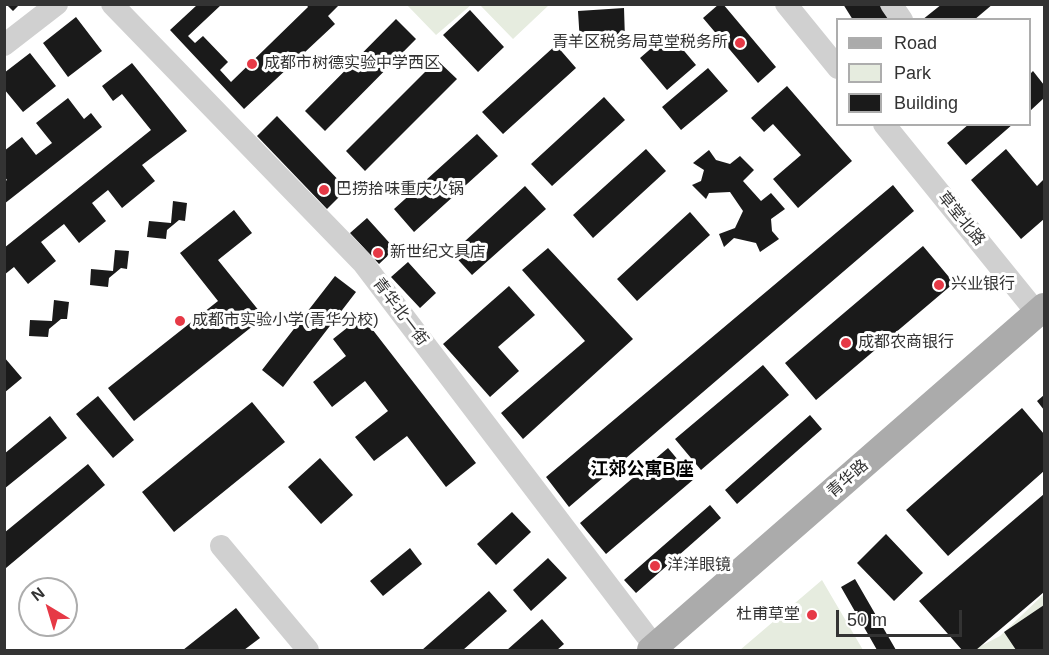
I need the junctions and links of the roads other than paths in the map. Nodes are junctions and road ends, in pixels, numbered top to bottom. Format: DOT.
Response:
graph roads {
  1 [pos="57,4"];
  2 [pos="112,4"];
  3 [pos="786,4"];
  4 [pos="891,4"];
  5 [pos="901,18"];
  6 [pos="4,45"];
  7 [pos="836,67"];
  8 [pos="886,126"];
  9 [pos="1042,317"];
  10 [pos="221,546"];
  11 [pos="662,649"];
  12 [pos="309,651"];
  1 -- 6 [label="street"];
  2 -- 11 [label="street, 青华北一街"];
  3 -- 7 [label="street"];
  4 -- 5 [label="street"];
  8 -- 9 [label="street, 草堂北路"];
  9 -- 11 [label="main road, 青华路"];
  10 -- 12 [label="street"];
}
